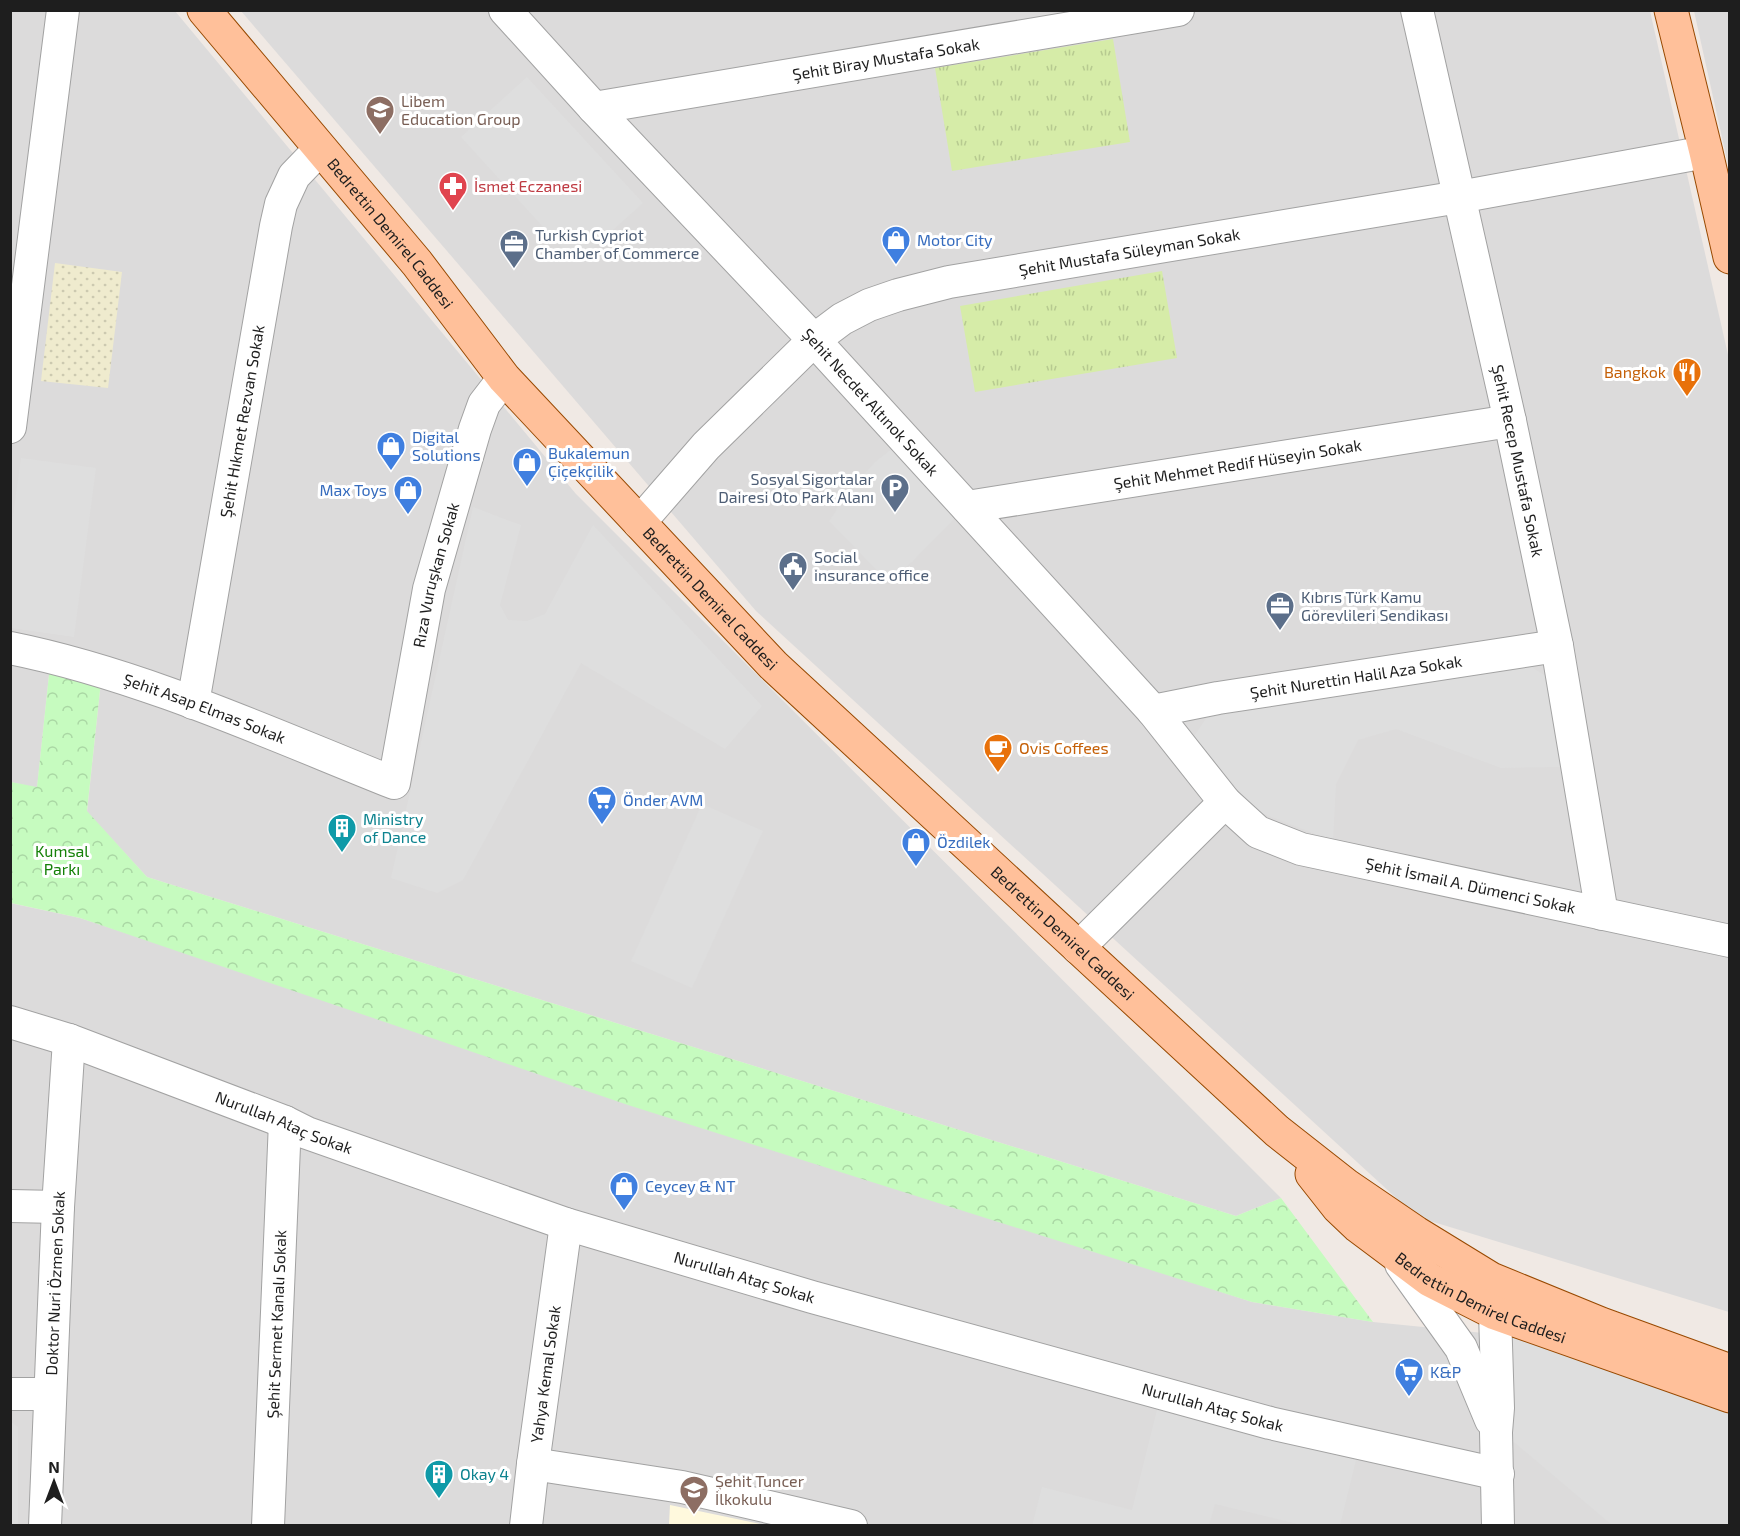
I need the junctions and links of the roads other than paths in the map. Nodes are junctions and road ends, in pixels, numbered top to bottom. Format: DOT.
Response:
graph roads {
  1 [pos="63,10"];
  2 [pos="204,10"];
  3 [pos="505,10"];
  4 [pos="1178,10"];
  5 [pos="1417,10"];
  6 [pos="1671,10"];
  7 [pos="594,108"];
  8 [pos="320,150"];
  9 [pos="1706,152"];
  10 [pos="1459,197"];
  11 [pos="1730,257"];
  12 [pos="814,340"];
  13 [pos="504,378"];
  14 [pos="1510,421"];
  15 [pos="10,427"];
  16 [pos="967,507"];
  17 [pos="639,523"];
  18 [pos="1557,646"];
  19 [pos="10,648"];
  20 [pos="193,703"];
  21 [pos="1153,711"];
  22 [pos="394,783"];
  23 [pos="1225,802"];
  24 [pos="1602,914"];
  25 [pos="1730,941"];
  26 [pos="1078,948"];
  27 [pos="10,1022"];
  28 [pos="69,1040"];
  29 [pos="285,1122"];
  30 [pos="1277,1131"];
  31 [pos="10,1206"];
  32 [pos="58,1207"];
  33 [pos="566,1224"];
  34 [pos="1395,1255"];
  35 [pos="1491,1279"];
  36 [pos="1495,1313"];
  37 [pos="1730,1371"];
  38 [pos="10,1394"];
  39 [pos="50,1394"];
  40 [pos="1730,1396"];
  41 [pos="1496,1432"];
  42 [pos="533,1464"];
  43 [pos="1498,1474"];
  44 [pos="45,1526"];
  45 [pos="268,1526"];
  46 [pos="526,1526"];
  47 [pos="851,1526"];
  48 [pos="1498,1526"];
  1 -- 15 [label="street"];
  2 -- 8 [label="main road, Bedrettin Demirel Caddesi"];
  3 -- 7 [label="street, Şehit Necdet Altınok Sokak"];
  4 -- 7 [label="street, Şehit Biray Mustafa Sokak"];
  5 -- 10 [label="street, Şehit Recep Mustafa Sokak"];
  6 -- 9 [label="main road"];
  7 -- 12 [label="street, Şehit Necdet Altınok Sokak"];
  8 -- 13 [label="main road, Bedrettin Demirel Caddesi"];
  8 -- 20 [label="street, Şehit Hıkmet Rezvan Sokak"];
  9 -- 10 [label="street, Şehit Mustafa Süleyman Sokak"];
  9 -- 11 [label="main road"];
  10 -- 12 [label="street, Şehit Mustafa Süleyman Sokak"];
  10 -- 14 [label="street, Şehit Recep Mustafa Sokak"];
  12 -- 16 [label="street, Şehit Necdet Altınok Sokak"];
  12 -- 17 [label="street, Şehit Mustafa Süleyman Sokak"];
  13 -- 17 [label="main road, Bedrettin Demirel Caddesi"];
  13 -- 22 [label="street, Rıza Vuruşkan Sokak"];
  14 -- 16 [label="street, Şehit Mehmet Redif Hüseyin Sokak"];
  14 -- 18 [label="street, Şehit Recep Mustafa Sokak"];
  16 -- 21 [label="street, Şehit Necdet Altınok Sokak"];
  17 -- 26 [label="main road, Bedrettin Demirel Caddesi"];
  18 -- 21 [label="street, Şehit Nurettin Halil Aza Sokak"];
  18 -- 24 [label="street, Şehit Recep Mustafa Sokak"];
  19 -- 20 [label="street, Şehit Asap Elmas Sokak"];
  20 -- 22 [label="street, Şehit Asap Elmas Sokak"];
  21 -- 23 [label="street, Şehit Necdet Altınok Sokak"];
  23 -- 24 [label="street, Şehit İsmail A. Dümenci Sokak"];
  23 -- 26 [label="street"];
  24 -- 25 [label="street, Şehit İsmail A. Dümenci Sokak"];
  26 -- 30 [label="main road, Bedrettin Demirel Caddesi"];
  27 -- 28 [label="street, Nurullah Ataç Sokak"];
  28 -- 29 [label="street, Nurullah Ataç Sokak"];
  28 -- 32 [label="street, Doktor Nuri Özmen Sokak"];
  29 -- 33 [label="street, Nurullah Ataç Sokak"];
  29 -- 45 [label="street, Şehit Sermet Kanalı Sokak"];
  30 -- 34 [label="main road, Bedrettin Demirel Caddesi"];
  30 -- 35 [label="main road, Bedrettin Demirel Caddesi"];
  31 -- 32 [label="street"];
  32 -- 39 [label="street, Doktor Nuri Özmen Sokak"];
  33 -- 42 [label="street, Yahya Kemal Sokak"];
  33 -- 43 [label="street, Nurullah Ataç Sokak"];
  34 -- 36 [label="main road, Bedrettin Demirel Caddesi"];
  34 -- 41 [label="street"];
  35 -- 36 [label="street"];
  35 -- 37 [label="main road, Bedrettin Demirel Caddesi"];
  36 -- 40 [label="main road, Bedrettin Demirel Caddesi"];
  36 -- 41 [label="street"];
  38 -- 39 [label="street"];
  39 -- 44 [label="street, Doktor Nuri Özmen Sokak"];
  41 -- 43 [label="street"];
  42 -- 46 [label="street, Yahya Kemal Sokak"];
  42 -- 47 [label="street"];
  43 -- 48 [label="street"];
}
